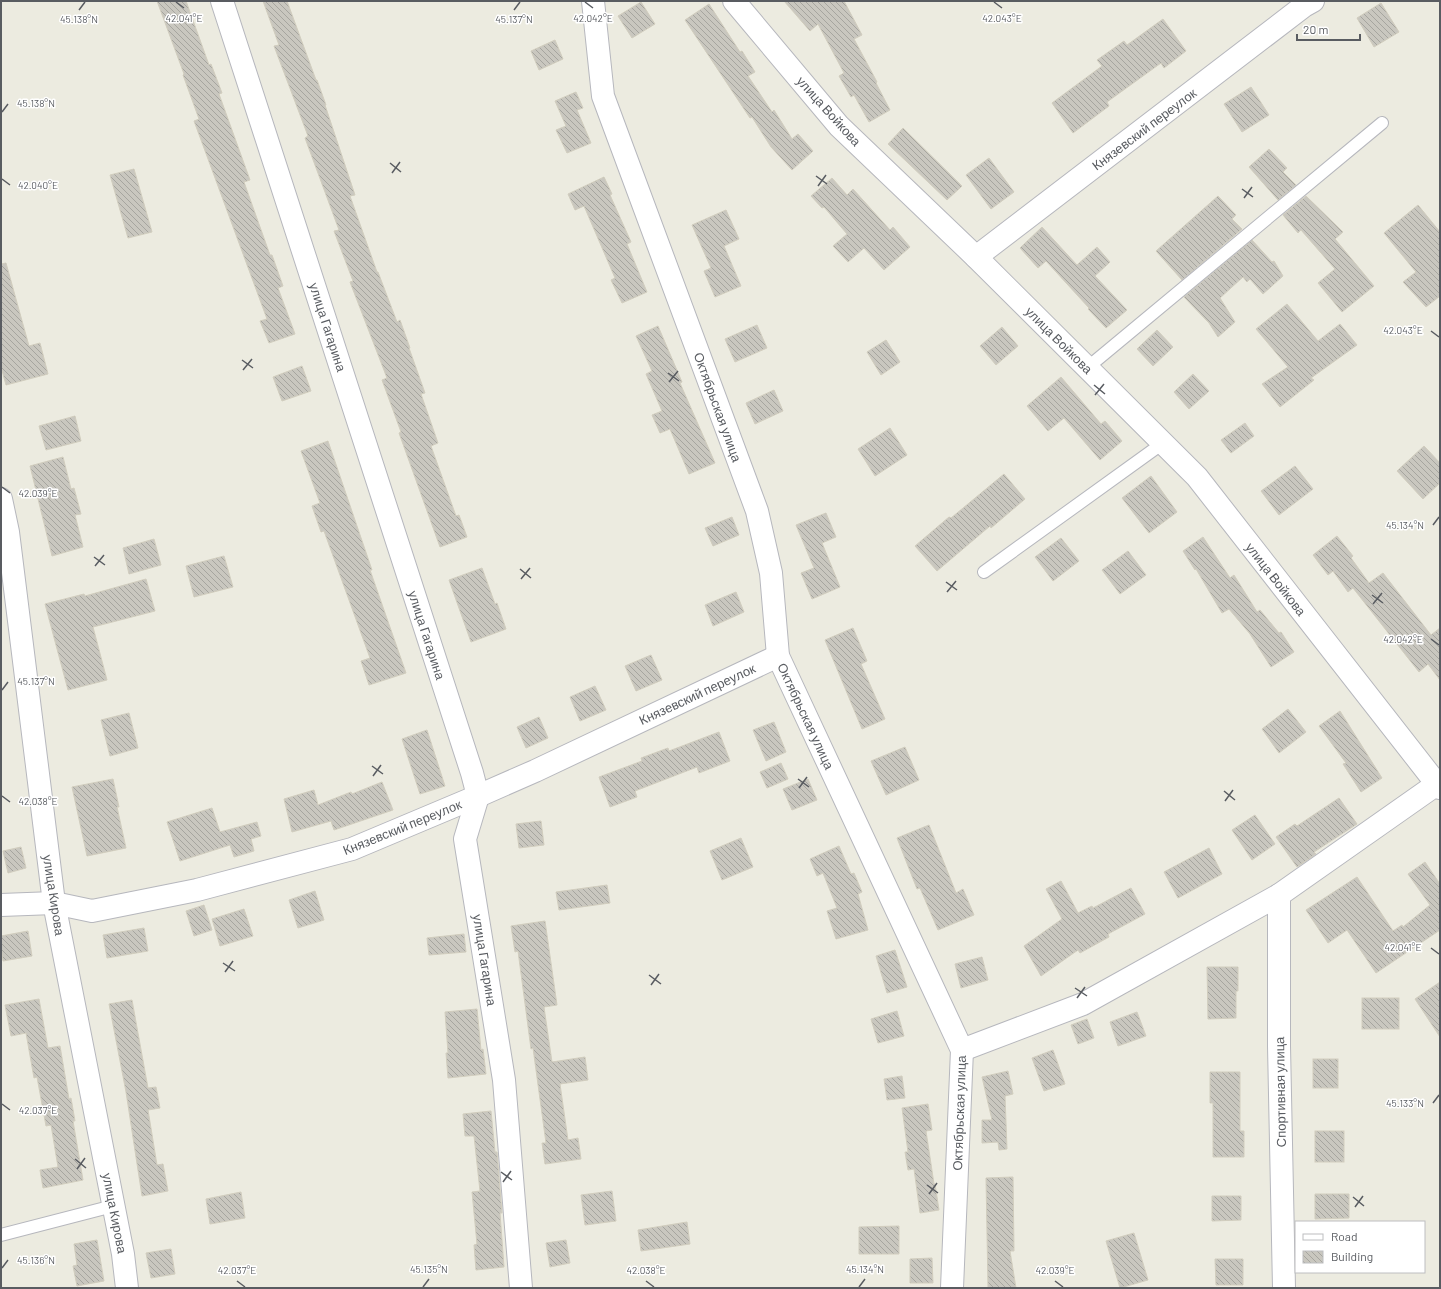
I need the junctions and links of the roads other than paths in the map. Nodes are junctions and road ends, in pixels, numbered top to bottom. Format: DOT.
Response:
graph roads {
  1 [pos="222,1"];
  2 [pos="593,1"];
  3 [pos="734,1"];
  4 [pos="1312,1"];
  5 [pos="1382,123"];
  6 [pos="976,257"];
  7 [pos="1087,368"];
  8 [pos="1163,444"];
  9 [pos="1,499"];
  10 [pos="984,572"];
  11 [pos="778,656"];
  12 [pos="1439,786"];
  13 [pos="478,796"];
  14 [pos="1280,895"];
  15 [pos="54,903"];
  16 [pos="1,905"];
  17 [pos="962,1050"];
  18 [pos="114,1206"];
  19 [pos="1,1235"];
  20 [pos="127,1288"];
  21 [pos="521,1288"];
  22 [pos="952,1288"];
  23 [pos="1284,1288"];
  1 -- 13 [label="street, улица Гагарина"];
  2 -- 11 [label="street, Октябрьская улица"];
  3 -- 6 [label="street, улица Войкова"];
  4 -- 6 [label="street, Князевский переулок"];
  5 -- 7 [label="lane"];
  6 -- 7 [label="street, улица Войкова"];
  7 -- 8 [label="street, улица Войкова"];
  8 -- 10 [label="lane"];
  8 -- 12 [label="street, улица Войкова"];
  9 -- 15 [label="street, улица Кирова"];
  11 -- 13 [label="street, Князевский переулок"];
  11 -- 17 [label="street, Октябрьская улица"];
  12 -- 14 [label="street"];
  13 -- 15 [label="street, Князевский переулок"];
  13 -- 21 [label="street, улица Гагарина"];
  14 -- 17 [label="street"];
  14 -- 23 [label="street, Спортивная улица"];
  15 -- 16 [label="street, Князевский переулок"];
  15 -- 18 [label="street, улица Кирова"];
  17 -- 22 [label="street, Октябрьская улица"];
  18 -- 19 [label="lane"];
  18 -- 20 [label="street, улица Кирова"];
}
